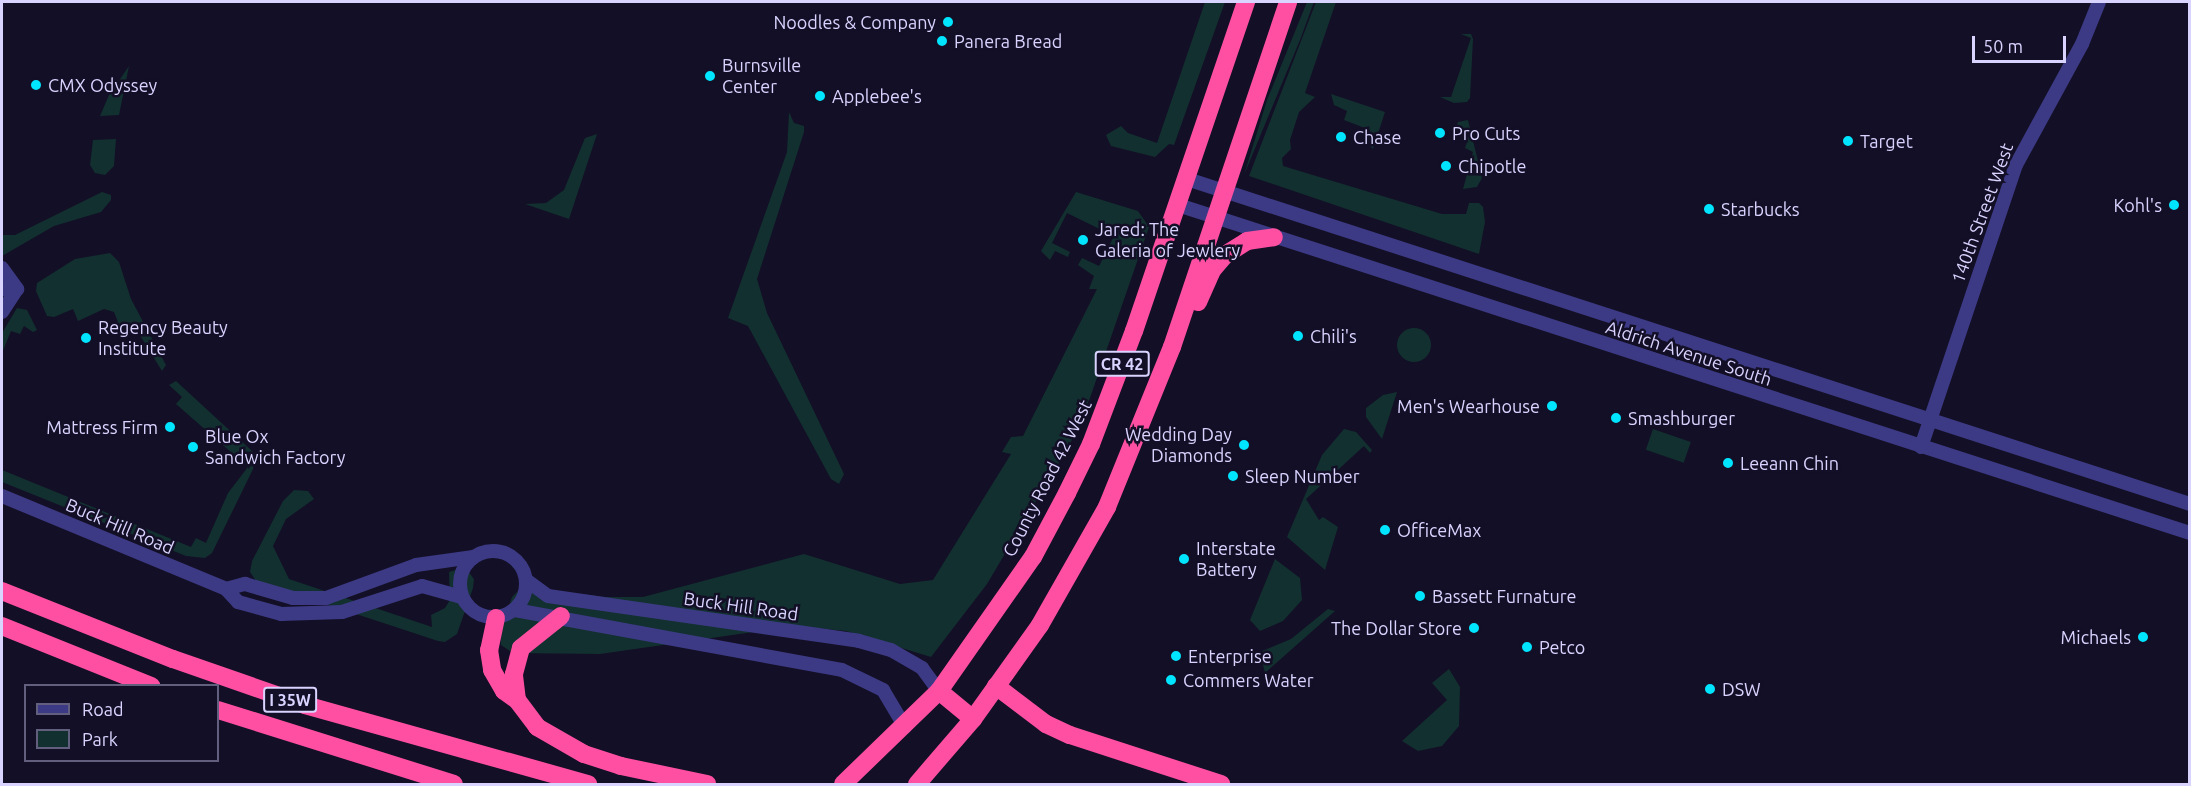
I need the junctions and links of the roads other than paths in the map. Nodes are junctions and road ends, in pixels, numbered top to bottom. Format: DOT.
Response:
graph roads {
  1 [pos="1246,2"];
  2 [pos="2099,2"];
  3 [pos="1288,3"];
  4 [pos="1187,179"];
  5 [pos="1225,191"];
  6 [pos="1178,205"];
  7 [pos="1216,218"];
  8 [pos="1274,237"];
  9 [pos="3,270"];
  10 [pos="2,289"];
  11 [pos="17,289"];
  12 [pos="2,312"];
  13 [pos="1145,419"];
  14 [pos="1929,421"];
  15 [pos="1921,447"];
  16 [pos="2,496"];
  17 [pos="2190,504"];
  18 [pos="2190,533"];
  19 [pos="473,557"];
  20 [pos="526,580"];
  21 [pos="226,589"];
  22 [pos="2,591"];
  23 [pos="462,597"];
  24 [pos="515,610"];
  25 [pos="561,616"];
  26 [pos="496,618"];
  27 [pos="2,626"];
  28 [pos="146,684"];
  29 [pos="996,686"];
  30 [pos="939,691"];
  31 [pos="516,700"];
  32 [pos="219,710"];
  33 [pos="973,718"];
  34 [pos="905,727"];
  35 [pos="845,783"];
  36 [pos="454,784"];
  37 [pos="588,784"];
  38 [pos="707,784"];
  39 [pos="917,784"];
  40 [pos="1221,784"];
  1 -- 4 [label="highway, County Road 42 West / CR 42"];
  2 -- 14 [label="street, 140th Street West"];
  3 -- 5 [label="highway, CR 42"];
  4 -- 5 [label="street, Aldrich Avenue South"];
  4 -- 6 [label="highway, County Road 42 West / CR 42"];
  5 -- 7 [label="highway, CR 42"];
  5 -- 14 [label="street, Aldrich Avenue South"];
  6 -- 7 [label="street, Aldrich Avenue South"];
  6 -- 30 [label="highway, County Road 42 West / CR 42"];
  7 -- 8 [label="street, Aldrich Avenue South"];
  7 -- 13 [label="highway, CR 42"];
  8 -- 13 [label="highway"];
  8 -- 15 [label="street, Aldrich Avenue South"];
  9 -- 11 [label="street"];
  10 -- 11 [label="street"];
  11 -- 12 [label="street"];
  13 -- 29 [label="highway, CR 42"];
  14 -- 15 [label="street, 140th Street West"];
  14 -- 17 [label="street, Aldrich Avenue South"];
  15 -- 18 [label="street, Aldrich Avenue South"];
  16 -- 21 [label="street, Buck Hill Road"];
  19 -- 20 [label="street"];
  19 -- 21 [label="street, Buck Hill Road"];
  19 -- 23 [label="street"];
  20 -- 24 [label="street"];
  20 -- 30 [label="street, Buck Hill Road"];
  21 -- 23 [label="street, Buck Hill Road"];
  22 -- 37 [label="highway, I 35W"];
  23 -- 26 [label="street"];
  24 -- 25 [label="street"];
  24 -- 26 [label="street"];
  25 -- 31 [label="highway"];
  25 -- 34 [label="street"];
  26 -- 31 [label="highway"];
  27 -- 28 [label="highway"];
  29 -- 33 [label="highway, CR 42"];
  29 -- 40 [label="highway"];
  30 -- 33 [label="highway"];
  30 -- 34 [label="highway, County Road 42 West / CR 42"];
  31 -- 38 [label="highway"];
  32 -- 36 [label="highway, I 35W"];
  33 -- 39 [label="highway, CR 42"];
  34 -- 35 [label="highway, County Road 42 West / CR 42"];
}
